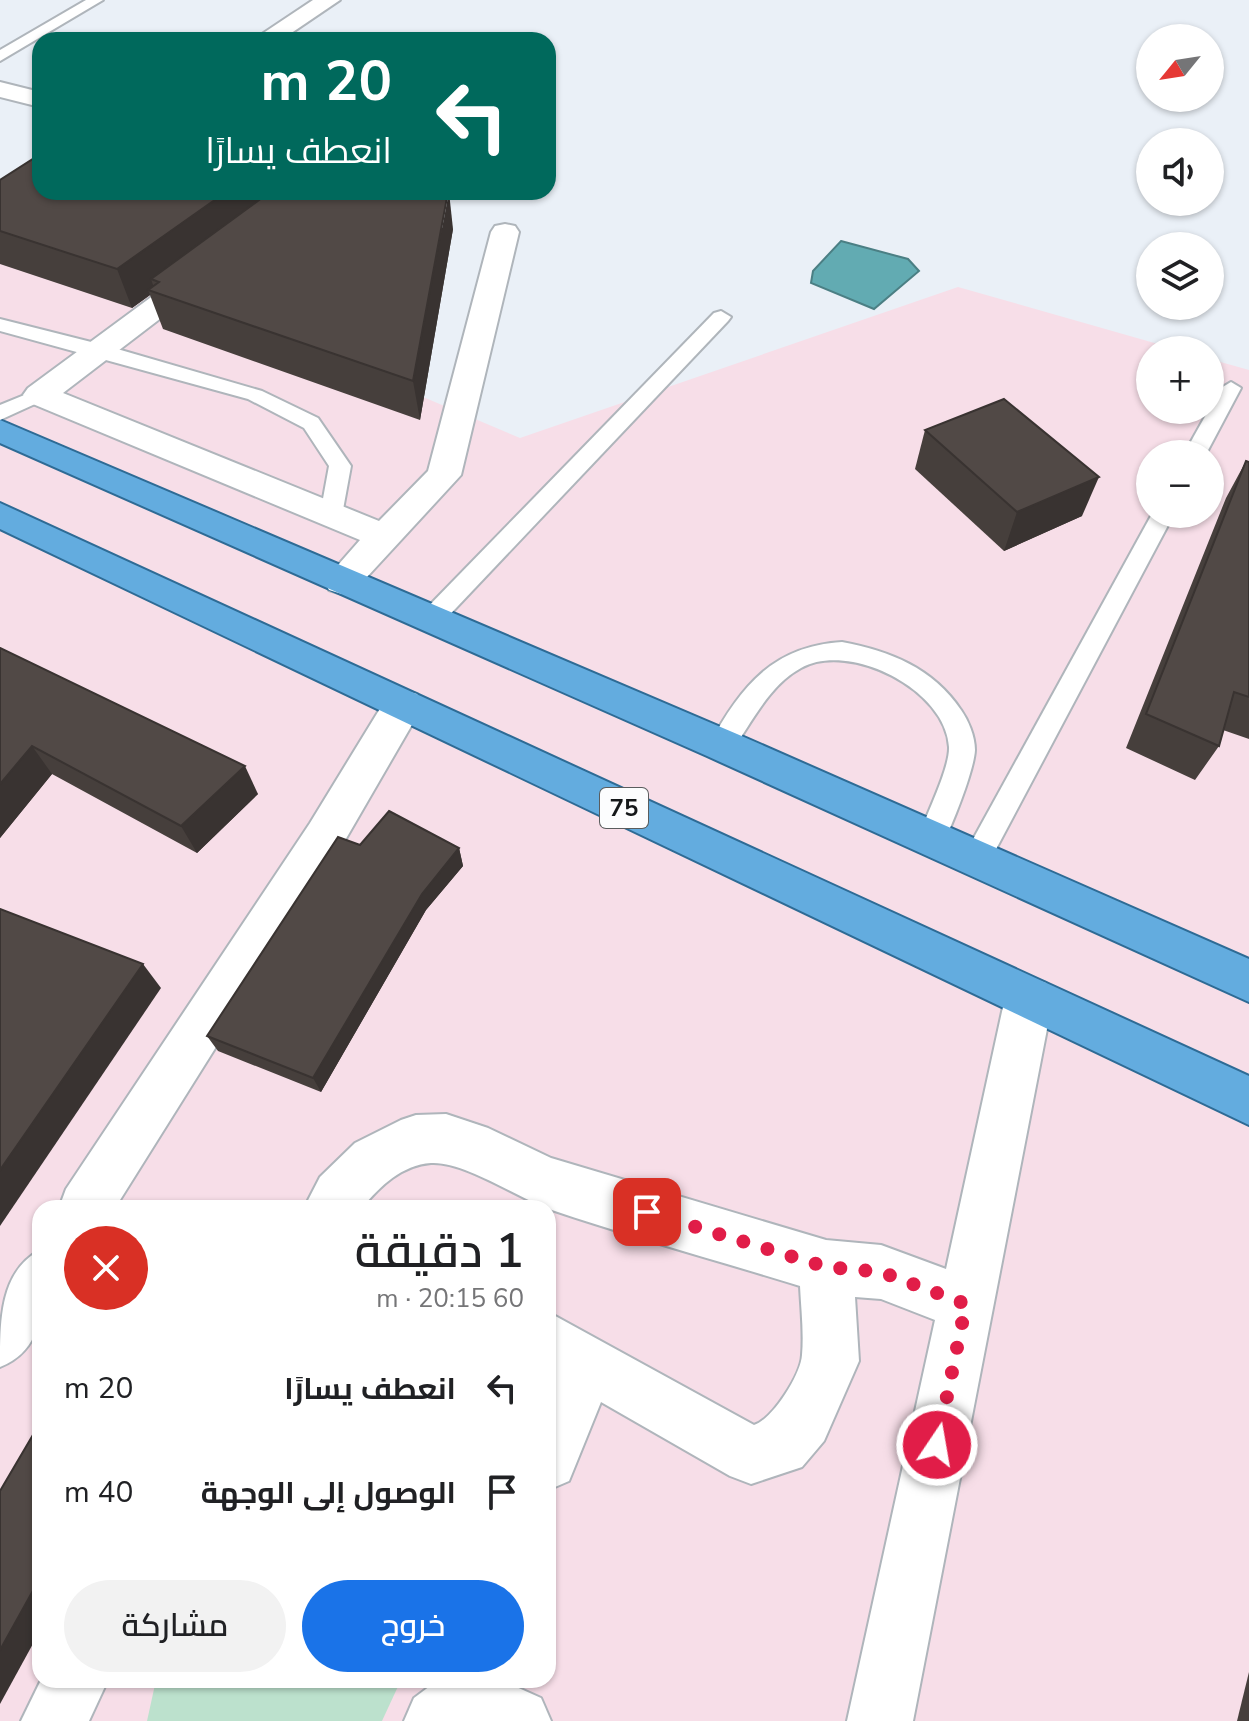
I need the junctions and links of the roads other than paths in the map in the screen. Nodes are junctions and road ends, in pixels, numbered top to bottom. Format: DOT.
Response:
graph roads {
  1 [pos="96,0"];
  2 [pos="329,0"];
  3 [pos="41,32"];
  4 [pos="278,32"];
  5 [pos="32,37"];
  6 [pos="0,56"];
  7 [pos="0,89"];
  8 [pos="32,98"];
  9 [pos="505,232"];
  10 [pos="224,257"];
  11 [pos="721,317"];
  12 [pos="0,325"];
  13 [pos="100,350"];
  14 [pos="1231,388"];
  15 [pos="39,395"];
  16 [pos="0,413"];
  17 [pos="0,430"];
  18 [pos="1203,440"];
  19 [pos="0,515"];
  20 [pos="331,515"];
  21 [pos="1155,528"];
  22 [pos="385,537"];
  23 [pos="342,581"];
  24 [pos="430,620"];
  25 [pos="403,705"];
  26 [pos="722,745"];
  27 [pos="931,840"];
  28 [pos="976,860"];
  29 [pos="1249,981"];
  30 [pos="1029,998"];
  31 [pos="1249,1101"];
  32 [pos="526,1192"];
  33 [pos="90,1200"];
  34 [pos="335,1200"];
  35 [pos="826,1267"];
  36 [pos="32,1289"];
  37 [pos="966,1304"];
  38 [pos="0,1339"];
  39 [pos="568,1352"];
  40 [pos="556,1417"];
  41 [pos="72,1688"];
  42 [pos="451,1688"];
  43 [pos="54,1721"];
  44 [pos="437,1721"];
  45 [pos="518,1721"];
  46 [pos="880,1721"];
  1 -- 3 [label="lane"];
  2 -- 4 [label="street"];
  5 -- 6 [label="lane"];
  7 -- 8 [label="street"];
  9 -- 22 [label="street"];
  10 -- 13 [label="street"];
  11 -- 24 [label="lane"];
  12 -- 13 [label="lane"];
  13 -- 15 [label="street"];
  13 -- 20 [label="lane"];
  14 -- 18 [label="lane"];
  15 -- 16 [label="lane"];
  15 -- 20 [label="street"];
  17 -- 23 [label="highway"];
  19 -- 25 [label="highway, 75"];
  20 -- 22 [label="street"];
  21 -- 28 [label="lane"];
  22 -- 23 [label="street"];
  23 -- 24 [label="highway"];
  24 -- 26 [label="highway"];
  25 -- 30 [label="highway, 75"];
  25 -- 33 [label="street"];
  26 -- 27 [label="highway"];
  26 -- 27 [label="lane"];
  27 -- 28 [label="highway"];
  28 -- 29 [label="highway"];
  30 -- 31 [label="highway, 75"];
  30 -- 37 [label="street"];
  32 -- 34 [label="street"];
  32 -- 35 [label="street"];
  35 -- 37 [label="street"];
  35 -- 39 [label="street"];
  36 -- 38 [label="street"];
  37 -- 46 [label="street"];
  39 -- 40 [label="street"];
  41 -- 43 [label="street"];
  42 -- 44 [label="street"];
  44 -- 45 [label="street"];
}
